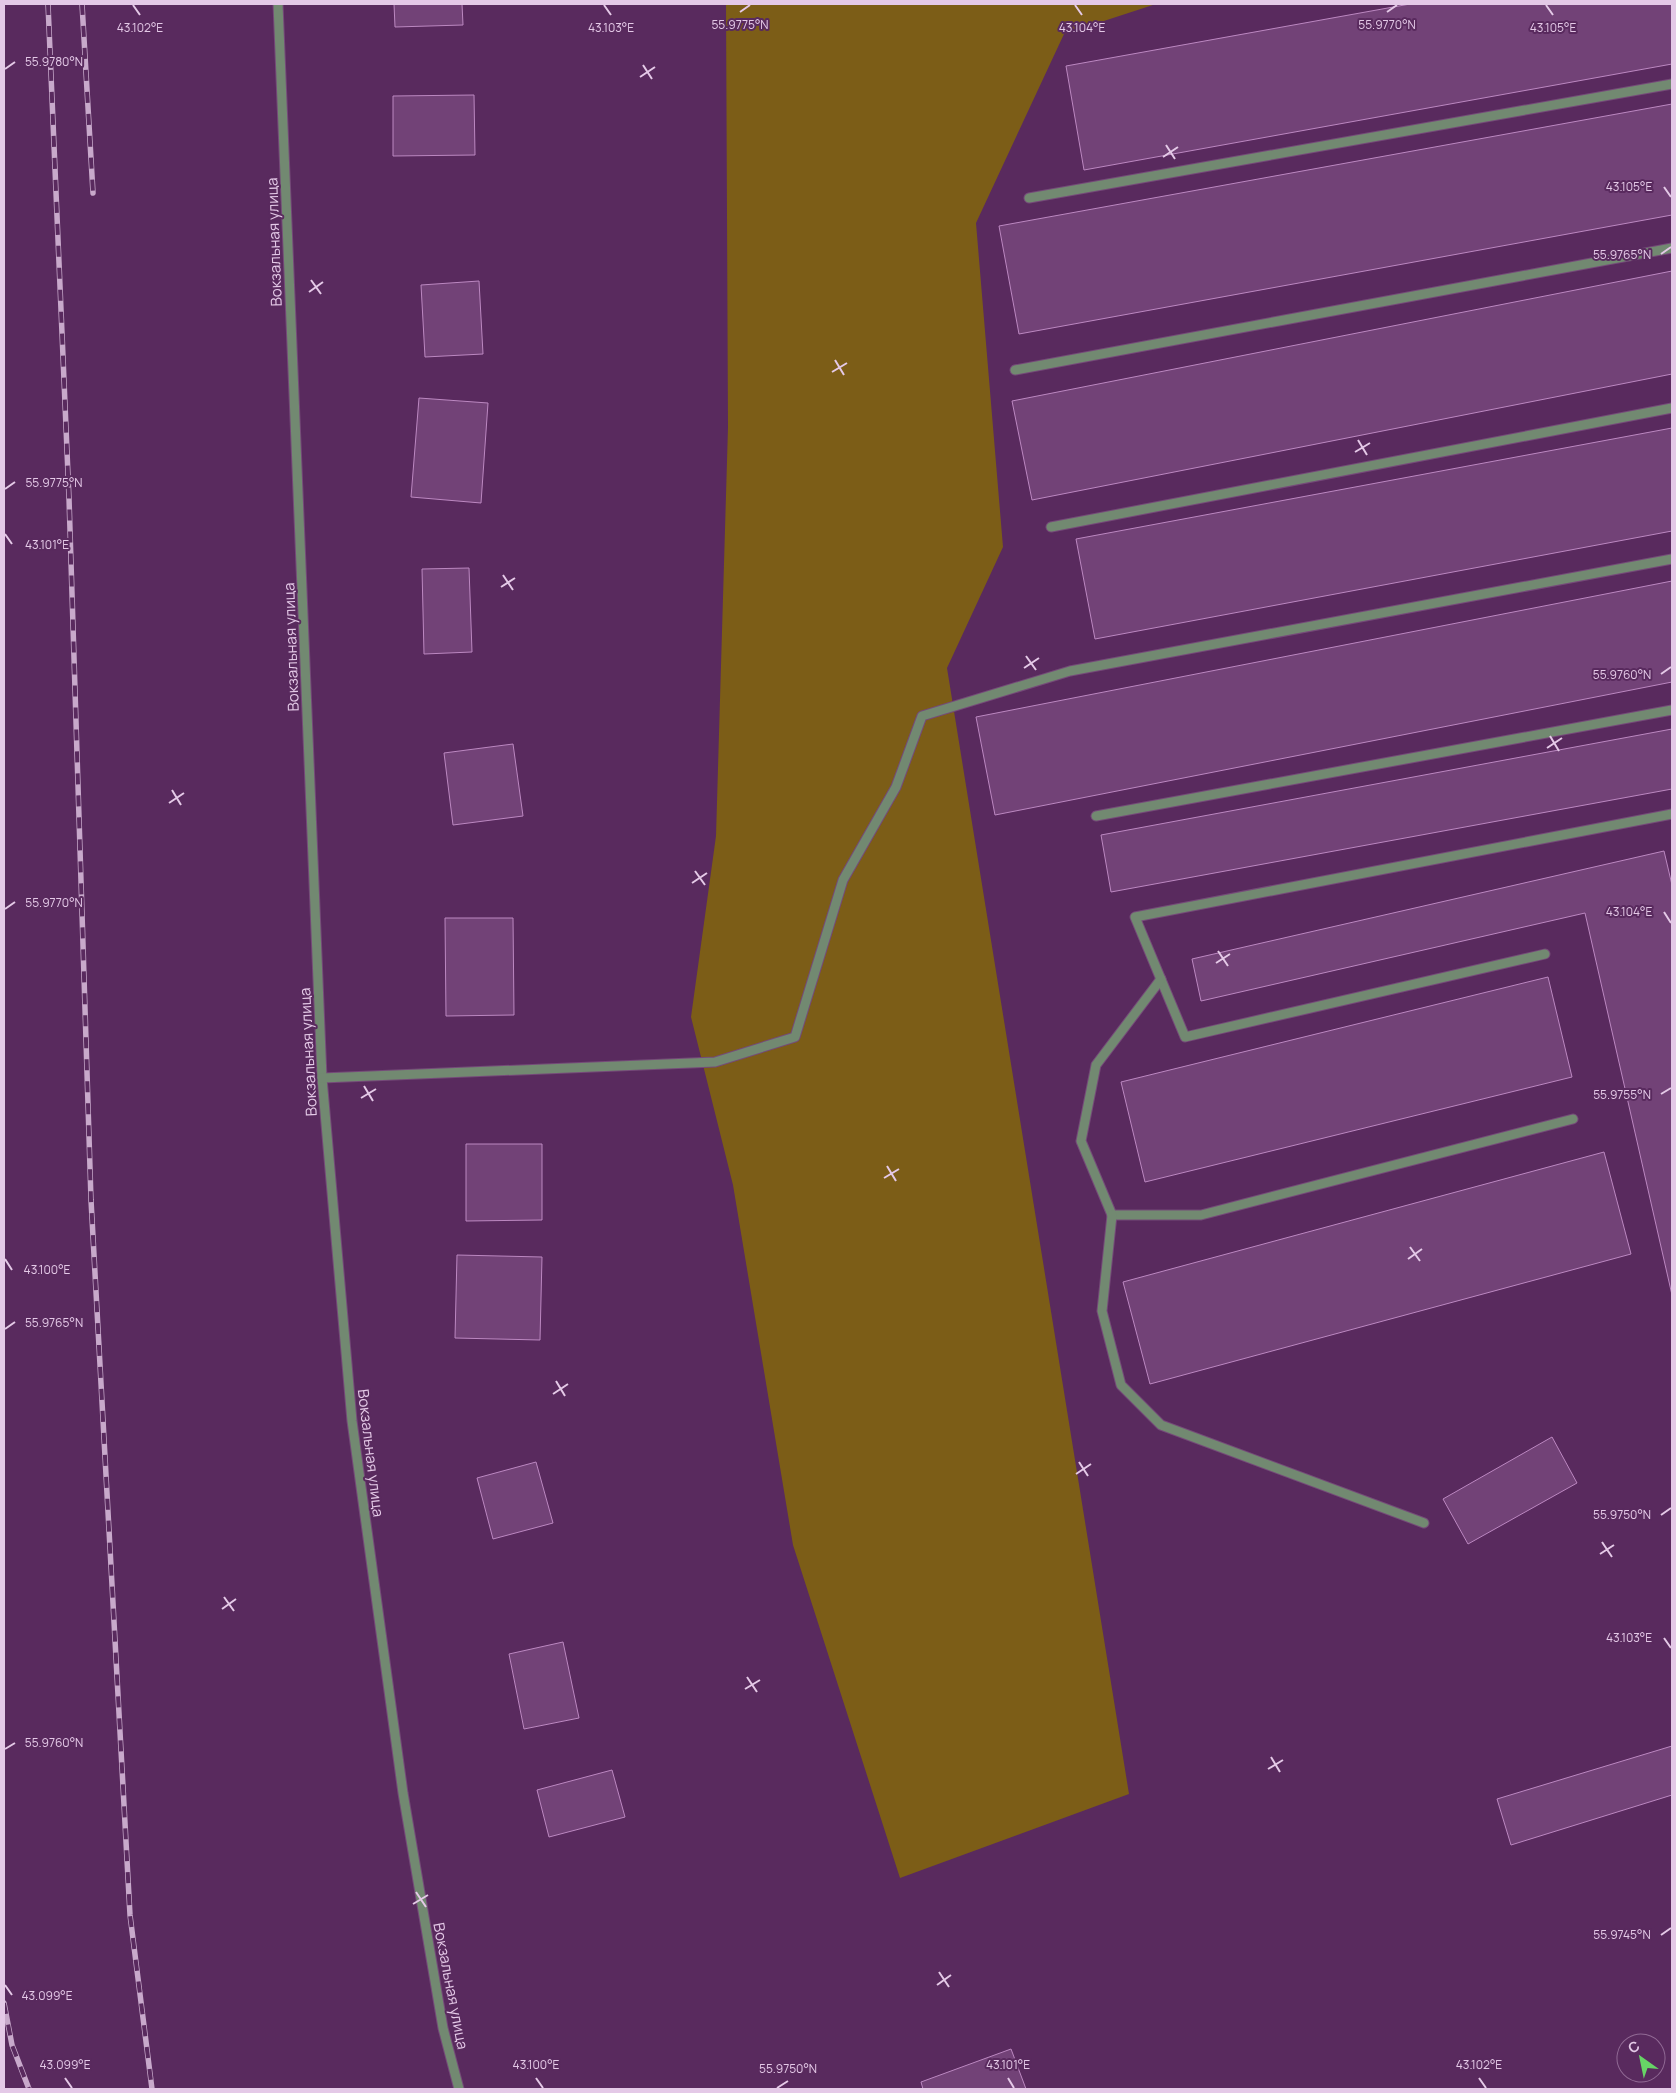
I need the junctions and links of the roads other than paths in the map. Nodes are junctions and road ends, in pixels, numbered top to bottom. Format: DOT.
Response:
graph roads {
  1 [pos="278,4"];
  2 [pos="1672,84"];
  3 [pos="1029,198"];
  4 [pos="1672,248"];
  5 [pos="1014,370"];
  6 [pos="1672,408"];
  7 [pos="1051,527"];
  8 [pos="1672,559"];
  9 [pos="1672,710"];
  10 [pos="1672,814"];
  11 [pos="1096,816"];
  12 [pos="1545,954"];
  13 [pos="1160,979"];
  14 [pos="322,1078"];
  15 [pos="1573,1119"];
  16 [pos="1112,1215"];
  17 [pos="1424,1523"];
  18 [pos="459,2089"];
  1 -- 14 [label="street, Вокзальная улица"];
  2 -- 3 [label="street"];
  4 -- 5 [label="street"];
  6 -- 7 [label="street"];
  8 -- 14 [label="street"];
  9 -- 11 [label="street"];
  10 -- 13 [label="street"];
  12 -- 13 [label="street"];
  13 -- 16 [label="street"];
  14 -- 18 [label="street, Вокзальная улица"];
  15 -- 16 [label="street"];
  16 -- 17 [label="street"];
}
